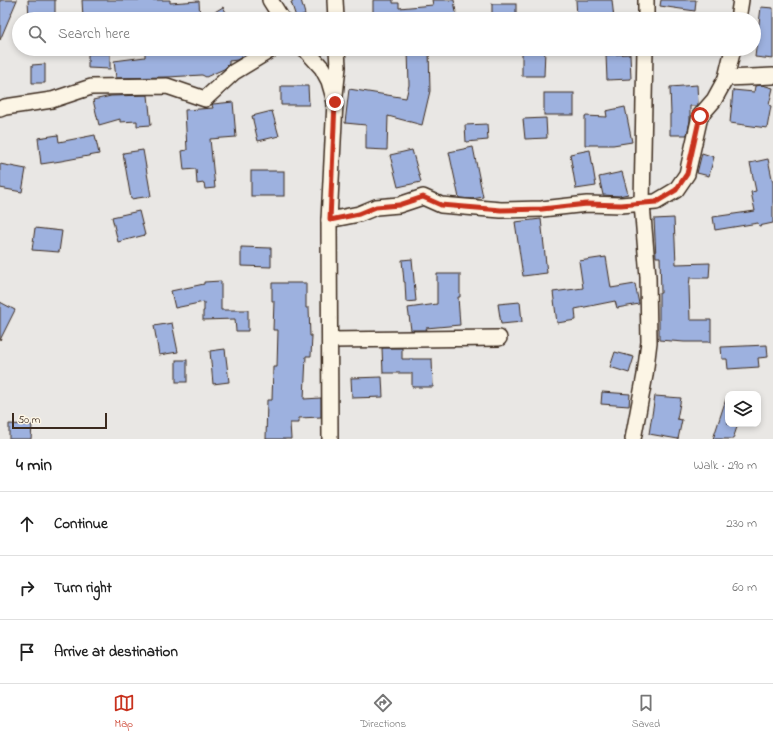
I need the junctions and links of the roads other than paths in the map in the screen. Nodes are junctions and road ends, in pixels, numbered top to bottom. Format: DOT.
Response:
graph roads {
  1 [pos="270,0"];
  2 [pos="334,0"];
  3 [pos="646,0"];
  4 [pos="741,0"];
  5 [pos="278,12"];
  6 [pos="335,12"];
  7 [pos="646,12"];
  8 [pos="739,12"];
  9 [pos="260,56"];
  10 [pos="311,56"];
  11 [pos="337,56"];
  12 [pos="645,56"];
  13 [pos="731,56"];
  14 [pos="773,76"];
  15 [pos="726,78"];
  16 [pos="335,102"];
  17 [pos="0,109"];
  18 [pos="642,204"];
  19 [pos="330,220"];
  20 [pos="499,338"];
  21 [pos="330,340"];
  22 [pos="330,439"];
  23 [pos="633,439"];
  1 -- 5 [label="street"];
  2 -- 6 [label="street"];
  3 -- 7 [label="street"];
  4 -- 8 [label="street"];
  9 -- 17 [label="street"];
  10 -- 16 [label="street"];
  11 -- 16 [label="street"];
  12 -- 18 [label="street"];
  13 -- 15 [label="street"];
  14 -- 15 [label="street"];
  15 -- 18 [label="street"];
  16 -- 19 [label="street"];
  18 -- 19 [label="street"];
  18 -- 23 [label="street"];
  19 -- 21 [label="street"];
  20 -- 21 [label="street"];
  21 -- 22 [label="street"];
}
